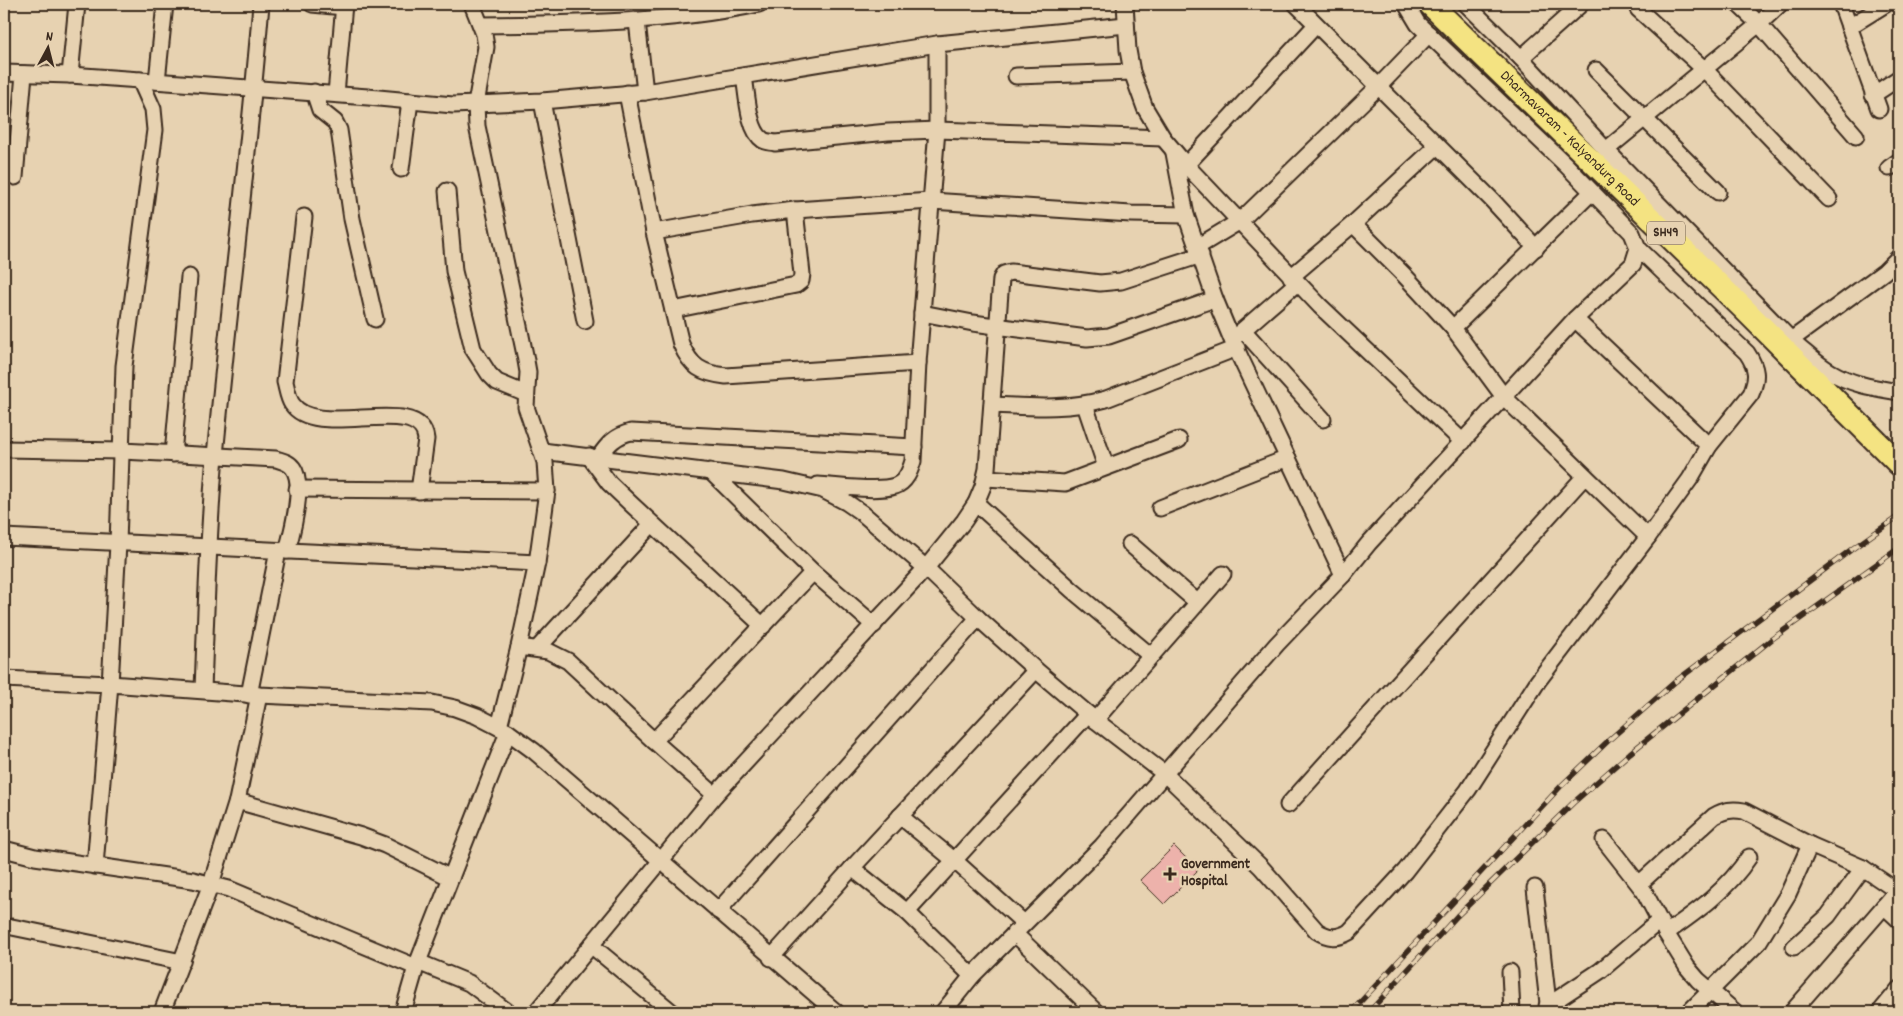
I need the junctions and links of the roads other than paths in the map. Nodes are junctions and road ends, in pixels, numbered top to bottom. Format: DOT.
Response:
graph roads {
  1 [pos="77,4"];
  2 [pos="165,4"];
  3 [pos="260,4"];
  4 [pos="312,4"];
  5 [pos="472,4"];
  6 [pos="758,4"];
  7 [pos="1125,4"];
  8 [pos="1296,4"];
  9 [pos="1406,4"];
  10 [pos="1430,4"];
  11 [pos="1466,4"];
  12 [pos="1581,4"];
  13 [pos="1738,4"];
  14 [pos="1780,4"];
  15 [pos="1840,4"];
  16 [pos="1886,4"];
  17 [pos="344,6"];
  18 [pos="1638,9"];
  19 [pos="637,21"];
  20 [pos="1759,24"];
  21 [pos="481,25"];
  22 [pos="1316,25"];
  23 [pos="1126,26"];
  24 [pos="1849,26"];
  25 [pos="1428,34"];
  26 [pos="937,44"];
  27 [pos="1521,58"];
  28 [pos="1704,69"];
  29 [pos="1596,70"];
  30 [pos="1132,72"];
  31 [pos="4,73"];
  32 [pos="24,74"];
  33 [pos="70,75"];
  34 [pos="744,76"];
  35 [pos="1016,76"];
  36 [pos="1899,78"];
  37 [pos="140,80"];
  38 [pos="157,81"];
  39 [pos="1378,87"];
  40 [pos="254,89"];
  41 [pos="314,92"];
  42 [pos="645,92"];
  43 [pos="626,93"];
  44 [pos="336,94"];
  45 [pos="410,101"];
  46 [pos="542,101"];
  47 [pos="476,104"];
  48 [pos="1644,118"];
  49 [pos="936,130"];
  50 [pos="1856,136"];
  51 [pos="1163,138"];
  52 [pos="1437,146"];
  53 [pos="1606,150"];
  54 [pos="1174,152"];
  55 [pos="1186,165"];
  56 [pos="401,169"];
  57 [pos="15,177"];
  58 [pos="447,192"];
  59 [pos="1592,192"];
  60 [pos="1718,192"];
  61 [pos="1829,199"];
  62 [pos="931,201"];
  63 [pos="795,210"];
  64 [pos="1186,215"];
  65 [pos="304,217"];
  66 [pos="1240,221"];
  67 [pos="1353,224"];
  68 [pos="654,232"];
  69 [pos="1536,248"];
  70 [pos="1638,248"];
  71 [pos="1199,251"];
  72 [pos="1899,257"];
  73 [pos="189,277"];
  74 [pos="1294,280"];
  75 [pos="1215,299"];
  76 [pos="673,310"];
  77 [pos="922,313"];
  78 [pos="375,319"];
  79 [pos="1574,319"];
  80 [pos="585,321"];
  81 [pos="997,325"];
  82 [pos="1453,328"];
  83 [pos="1237,339"];
  84 [pos="1791,340"];
  85 [pos="918,363"];
  86 [pos="1899,392"];
  87 [pos="526,394"];
  88 [pos="1504,397"];
  89 [pos="993,405"];
  90 [pos="1085,405"];
  91 [pos="1323,420"];
  92 [pos="1179,440"];
  93 [pos="1463,442"];
  94 [pos="1709,446"];
  95 [pos="914,447"];
  96 [pos="4,450"];
  97 [pos="122,451"];
  98 [pos="542,451"];
  99 [pos="173,454"];
  100 [pos="215,456"];
  101 [pos="594,457"];
  102 [pos="1288,458"];
  103 [pos="1899,464"];
  104 [pos="1106,467"];
  105 [pos="710,471"];
  106 [pos="1585,476"];
  107 [pos="986,478"];
  108 [pos="805,485"];
  109 [pos="297,490"];
  110 [pos="419,491"];
  111 [pos="547,491"];
  112 [pos="976,503"];
  113 [pos="1160,508"];
  114 [pos="652,524"];
  115 [pos="4,537"];
  116 [pos="1648,537"];
  117 [pos="118,544"];
  118 [pos="1130,544"];
  119 [pos="209,548"];
  120 [pos="282,551"];
  121 [pos="537,563"];
  122 [pos="926,568"];
  123 [pos="813,572"];
  124 [pos="1224,574"];
  125 [pos="1343,575"];
  126 [pos="1197,602"];
  127 [pos="978,618"];
  128 [pos="874,625"];
  129 [pos="763,626"];
  130 [pos="519,647"];
  131 [pos="537,649"];
  132 [pos="1151,656"];
  133 [pos="1036,670"];
  134 [pos="4,679"];
  135 [pos="110,684"];
  136 [pos="203,690"];
  137 [pos="254,695"];
  138 [pos="1091,717"];
  139 [pos="503,729"];
  140 [pos="654,741"];
  141 [pos="1165,774"];
  142 [pos="715,795"];
  143 [pos="237,801"];
  144 [pos="1288,805"];
  145 [pos="900,816"];
  146 [pos="1604,840"];
  147 [pos="1810,844"];
  148 [pos="4,849"];
  149 [pos="1749,857"];
  150 [pos="660,859"];
  151 [pos="955,861"];
  152 [pos="95,866"];
  153 [pos="852,868"];
  154 [pos="1863,868"];
  155 [pos="451,878"];
  156 [pos="211,884"];
  157 [pos="1639,884"];
  158 [pos="1535,888"];
  159 [pos="1898,890"];
  160 [pos="1884,906"];
  161 [pos="718,911"];
  162 [pos="907,912"];
  163 [pos="1899,920"];
  164 [pos="12,926"];
  165 [pos="1662,927"];
  166 [pos="1019,928"];
  167 [pos="592,946"];
  168 [pos="1794,947"];
  169 [pos="771,958"];
  170 [pos="182,962"];
  171 [pos="417,964"];
  172 [pos="1510,972"];
  173 [pos="972,976"];
  174 [pos="1899,989"];
  175 [pos="1711,991"];
  176 [pos="1548,1009"];
  177 [pos="162,1012"];
  178 [pos="403,1012"];
  179 [pos="508,1012"];
  180 [pos="536,1012"];
  181 [pos="672,1012"];
  182 [pos="836,1012"];
  183 [pos="943,1012"];
  184 [pos="1096,1012"];
  185 [pos="1512,1012"];
  186 [pos="1689,1012"];
  187 [pos="1735,1012"];
  188 [pos="1792,1012"];
  189 [pos="1880,1012"];
  1 -- 33 [label="street"];
  2 -- 38 [label="street"];
  3 -- 40 [label="street"];
  4 -- 17 [label="street"];
  5 -- 21 [label="street"];
  6 -- 19 [label="street"];
  7 -- 23 [label="street"];
  8 -- 22 [label="street"];
  9 -- 25 [label="street"];
  10 -- 103 [label="main road, Dharmavaram - Kalyandurg Road / SH49"];
  11 -- 27 [label="street"];
  12 -- 27 [label="street"];
  13 -- 20 [label="street"];
  14 -- 20 [label="street"];
  15 -- 24 [label="street"];
  16 -- 24 [label="street"];
  17 -- 44 [label="street"];
  18 -- 28 [label="street"];
  19 -- 21 [label="street"];
  19 -- 42 [label="street"];
  20 -- 28 [label="street"];
  20 -- 50 [label="street"];
  21 -- 47 [label="street"];
  22 -- 39 [label="street"];
  22 -- 55 [label="street"];
  23 -- 26 [label="street"];
  23 -- 30 [label="street"];
  24 -- 36 [label="street"];
  25 -- 39 [label="street"];
  25 -- 59 [label="street"];
  26 -- 34 [label="street"];
  26 -- 49 [label="street"];
  27 -- 53 [label="street"];
  28 -- 48 [label="street"];
  28 -- 61 [label="street"];
  29 -- 48 [label="street"];
  30 -- 35 [label="street"];
  30 -- 51 [label="street"];
  31 -- 32 [label="street"];
  32 -- 33 [label="street"];
  32 -- 57 [label="street"];
  33 -- 37 [label="street"];
  34 -- 42 [label="street"];
  34 -- 49 [label="street"];
  37 -- 38 [label="street"];
  37 -- 97 [label="street"];
  38 -- 40 [label="street"];
  39 -- 52 [label="street"];
  39 -- 66 [label="street"];
  40 -- 41 [label="street"];
  40 -- 100 [label="street"];
  41 -- 44 [label="street"];
  41 -- 78 [label="street"];
  42 -- 43 [label="street"];
  43 -- 46 [label="street"];
  43 -- 68 [label="street"];
  44 -- 45 [label="street"];
  45 -- 47 [label="street"];
  45 -- 56 [label="street"];
  46 -- 47 [label="street"];
  46 -- 80 [label="street"];
  47 -- 87 [label="street"];
  48 -- 53 [label="street"];
  48 -- 60 [label="street"];
  49 -- 51 [label="street"];
  49 -- 62 [label="street"];
  51 -- 54 [label="street"];
  52 -- 67 [label="street"];
  52 -- 69 [label="street"];
  53 -- 84 [label="street"];
  54 -- 55 [label="street"];
  54 -- 64 [label="street"];
  55 -- 66 [label="street"];
  58 -- 87 [label="street"];
  59 -- 69 [label="street"];
  59 -- 70 [label="street"];
  62 -- 63 [label="street"];
  62 -- 64 [label="street"];
  62 -- 77 [label="street"];
  63 -- 68 [label="street"];
  63 -- 76 [label="street"];
  64 -- 71 [label="street"];
  65 -- 110 [label="street"];
  66 -- 71 [label="street"];
  66 -- 74 [label="street"];
  67 -- 74 [label="street"];
  67 -- 82 [label="street"];
  68 -- 76 [label="street"];
  69 -- 82 [label="street"];
  70 -- 79 [label="street"];
  70 -- 94 [label="street"];
  71 -- 75 [label="street"];
  71 -- 81 [label="street"];
  72 -- 84 [label="street"];
  73 -- 99 [label="street"];
  74 -- 83 [label="street"];
  74 -- 93 [label="street"];
  75 -- 81 [label="street"];
  75 -- 83 [label="street"];
  76 -- 85 [label="street"];
  77 -- 81 [label="street"];
  77 -- 85 [label="street"];
  79 -- 88 [label="street"];
  79 -- 94 [label="street"];
  81 -- 89 [label="street"];
  82 -- 88 [label="street"];
  83 -- 90 [label="street"];
  83 -- 91 [label="street"];
  83 -- 102 [label="street"];
  84 -- 86 [label="street"];
  85 -- 95 [label="street"];
  87 -- 98 [label="street"];
  88 -- 93 [label="street"];
  88 -- 106 [label="street"];
  89 -- 90 [label="street"];
  89 -- 107 [label="street"];
  90 -- 104 [label="street"];
  92 -- 104 [label="street"];
  93 -- 125 [label="street"];
  94 -- 116 [label="street"];
  95 -- 101 [label="street"];
  95 -- 108 [label="street"];
  96 -- 97 [label="street"];
  97 -- 99 [label="street"];
  97 -- 117 [label="street"];
  98 -- 101 [label="street"];
  98 -- 111 [label="street"];
  99 -- 100 [label="street"];
  100 -- 109 [label="street"];
  100 -- 119 [label="street"];
  101 -- 105 [label="street"];
  101 -- 114 [label="street"];
  102 -- 113 [label="street"];
  102 -- 125 [label="street"];
  104 -- 107 [label="street"];
  105 -- 108 [label="street"];
  105 -- 123 [label="street"];
  106 -- 116 [label="street"];
  106 -- 144 [label="street"];
  107 -- 112 [label="street"];
  108 -- 122 [label="street"];
  109 -- 110 [label="street"];
  109 -- 120 [label="street"];
  110 -- 111 [label="street"];
  111 -- 121 [label="street"];
  112 -- 122 [label="street"];
  112 -- 132 [label="street"];
  114 -- 129 [label="street"];
  114 -- 131 [label="street"];
  115 -- 117 [label="street"];
  116 -- 141 [label="street"];
  117 -- 119 [label="street"];
  117 -- 135 [label="street"];
  118 -- 126 [label="street"];
  119 -- 120 [label="street"];
  119 -- 136 [label="street"];
  120 -- 121 [label="street"];
  120 -- 137 [label="street"];
  121 -- 130 [label="street"];
  122 -- 127 [label="street"];
  122 -- 128 [label="street"];
  123 -- 128 [label="street"];
  123 -- 129 [label="street"];
  124 -- 126 [label="street"];
  125 -- 141 [label="street"];
  126 -- 132 [label="street"];
  127 -- 133 [label="street"];
  127 -- 161 [label="street"];
  128 -- 142 [label="street"];
  129 -- 140 [label="street"];
  130 -- 131 [label="street"];
  130 -- 139 [label="street"];
  131 -- 140 [label="street"];
  132 -- 138 [label="street"];
  133 -- 138 [label="street"];
  133 -- 145 [label="street"];
  134 -- 135 [label="street"];
  135 -- 136 [label="street"];
  135 -- 152 [label="street"];
  136 -- 137 [label="street"];
  137 -- 139 [label="street"];
  137 -- 143 [label="street"];
  138 -- 141 [label="street"];
  138 -- 151 [label="street"];
  139 -- 150 [label="street"];
  139 -- 155 [label="street"];
  140 -- 142 [label="street"];
  141 -- 166 [label="street"];
  142 -- 150 [label="street"];
  143 -- 155 [label="street"];
  143 -- 156 [label="street"];
  145 -- 151 [label="street"];
  145 -- 153 [label="street"];
  146 -- 157 [label="street"];
  147 -- 154 [label="street"];
  147 -- 157 [label="street"];
  147 -- 175 [label="street"];
  148 -- 152 [label="street"];
  149 -- 165 [label="street"];
  150 -- 161 [label="street"];
  150 -- 167 [label="street"];
  151 -- 162 [label="street"];
  151 -- 166 [label="street"];
  152 -- 156 [label="street"];
  153 -- 162 [label="street"];
  153 -- 169 [label="street"];
  154 -- 159 [label="street"];
  154 -- 168 [label="street"];
  155 -- 171 [label="street"];
  156 -- 170 [label="street"];
  156 -- 171 [label="street"];
  157 -- 165 [label="street"];
  158 -- 176 [label="street"];
  159 -- 160 [label="street"];
  160 -- 163 [label="street"];
  160 -- 188 [label="street"];
  161 -- 169 [label="street"];
  162 -- 173 [label="street"];
  164 -- 170 [label="street"];
  165 -- 175 [label="street"];
  165 -- 176 [label="street"];
  166 -- 173 [label="street"];
  166 -- 184 [label="street"];
  167 -- 180 [label="street"];
  167 -- 181 [label="street"];
  169 -- 182 [label="street"];
  170 -- 177 [label="street"];
  171 -- 178 [label="street"];
  171 -- 179 [label="street"];
  172 -- 185 [label="street"];
  173 -- 183 [label="street"];
  174 -- 189 [label="street"];
  175 -- 186 [label="street"];
  175 -- 187 [label="street"];
}
